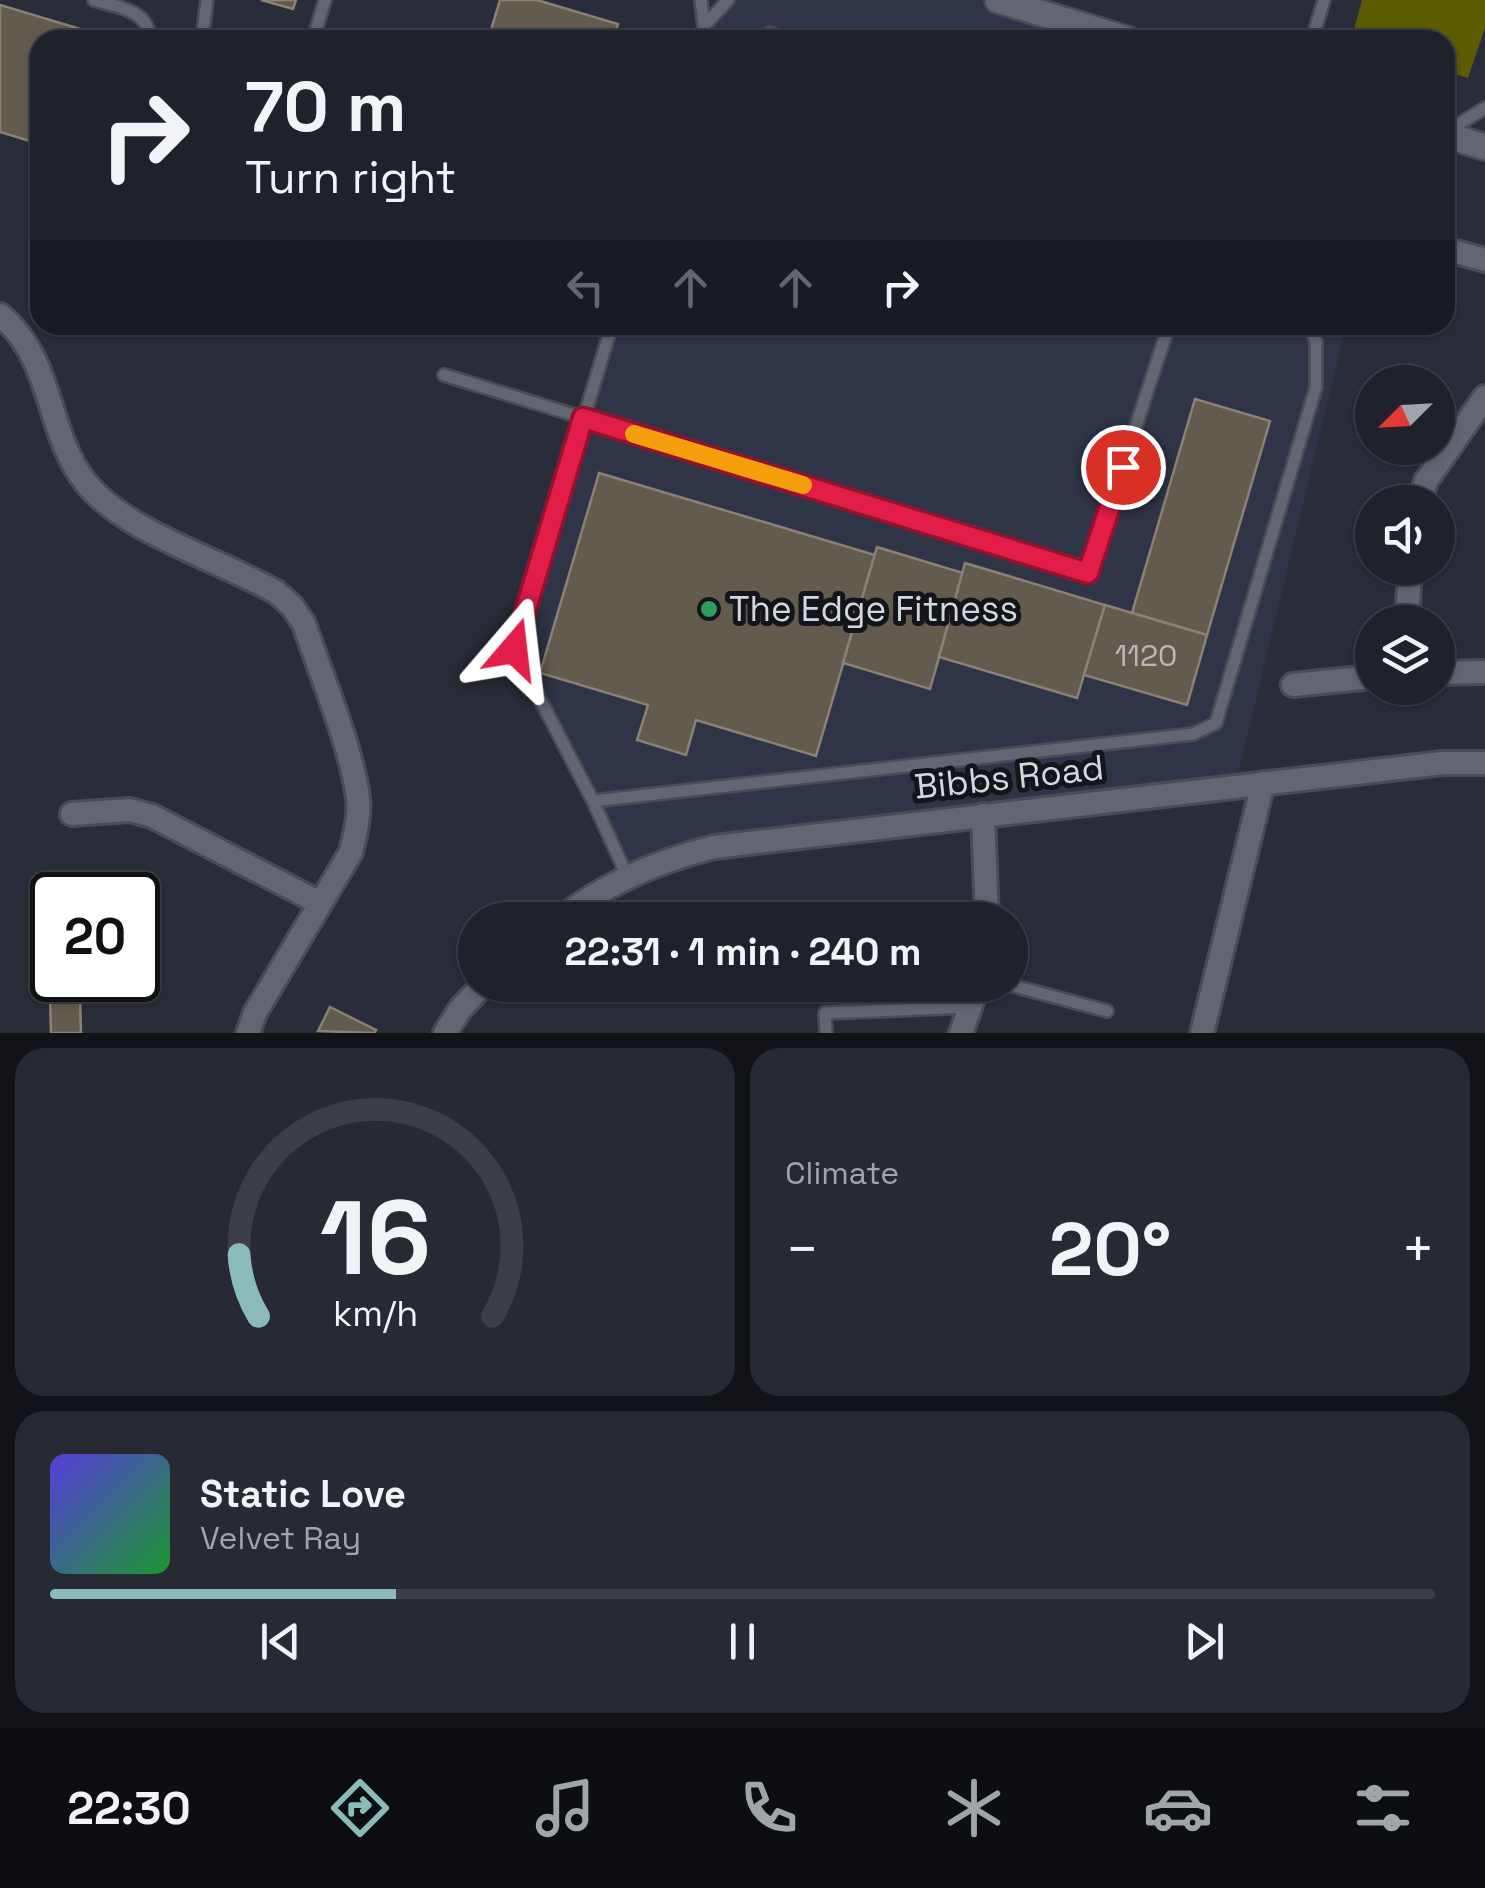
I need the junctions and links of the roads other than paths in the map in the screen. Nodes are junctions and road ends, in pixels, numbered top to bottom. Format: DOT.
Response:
graph roads {
  1 [pos="94,0"];
  2 [pos="207,0"];
  3 [pos="326,0"];
  4 [pos="701,0"];
  5 [pos="728,0"];
  6 [pos="1324,0"];
  7 [pos="1009,2"];
  8 [pos="704,26"];
  9 [pos="148,30"];
  10 [pos="203,30"];
  11 [pos="317,30"];
  12 [pos="703,30"];
  13 [pos="1097,30"];
  14 [pos="1315,30"];
  15 [pos="1485,108"];
  16 [pos="1455,128"];
  17 [pos="1455,137"];
  18 [pos="1485,146"];
  19 [pos="1455,252"];
  20 [pos="1485,260"];
  21 [pos="0,315"];
  22 [pos="609,335"];
  23 [pos="1166,335"];
  24 [pos="1313,335"];
  25 [pos="444,376"];
  26 [pos="1485,397"];
  27 [pos="583,418"];
  28 [pos="1425,485"];
  29 [pos="1485,672"];
  30 [pos="1455,673"];
  31 [pos="1355,679"];
  32 [pos="1293,684"];
  33 [pos="1485,762"];
  34 [pos="1263,784"];
  35 [pos="593,800"];
  36 [pos="72,814"];
  37 [pos="983,815"];
  38 [pos="628,878"];
  39 [pos="318,902"];
  40 [pos="582,902"];
  41 [pos="987,902"];
  42 [pos="1028,990"];
  43 [pos="467,1002"];
  44 [pos="921,1002"];
  45 [pos="972,1002"];
  46 [pos="1106,1011"];
  47 [pos="248,1033"];
  48 [pos="446,1033"];
  49 [pos="826,1033"];
  50 [pos="961,1033"];
  51 [pos="1202,1033"];
  1 -- 9 [label="lane"];
  2 -- 10 [label="lane"];
  3 -- 11 [label="lane"];
  4 -- 8 [label="lane"];
  5 -- 8 [label="lane"];
  6 -- 14 [label="lane"];
  7 -- 13 [label="main road"];
  8 -- 12 [label="lane"];
  15 -- 16 [label="lane"];
  17 -- 18 [label="main road"];
  19 -- 20 [label="street"];
  21 -- 39 [label="street"];
  22 -- 27 [label="lane"];
  23 -- 27 [label="lane"];
  24 -- 35 [label="lane"];
  25 -- 27 [label="lane"];
  26 -- 28 [label="street"];
  27 -- 35 [label="lane"];
  29 -- 30 [label="street"];
  31 -- 32 [label="street"];
  33 -- 34 [label="street, Bibbs Road"];
  34 -- 37 [label="street, Bibbs Road"];
  34 -- 51 [label="street"];
  35 -- 38 [label="lane"];
  36 -- 39 [label="street"];
  37 -- 38 [label="street, Bibbs Road"];
  37 -- 41 [label="street"];
  38 -- 40 [label="street, Bibbs Road"];
  39 -- 47 [label="street"];
  42 -- 46 [label="lane"];
  43 -- 48 [label="street"];
  44 -- 49 [label="lane"];
  45 -- 50 [label="street"];
}
